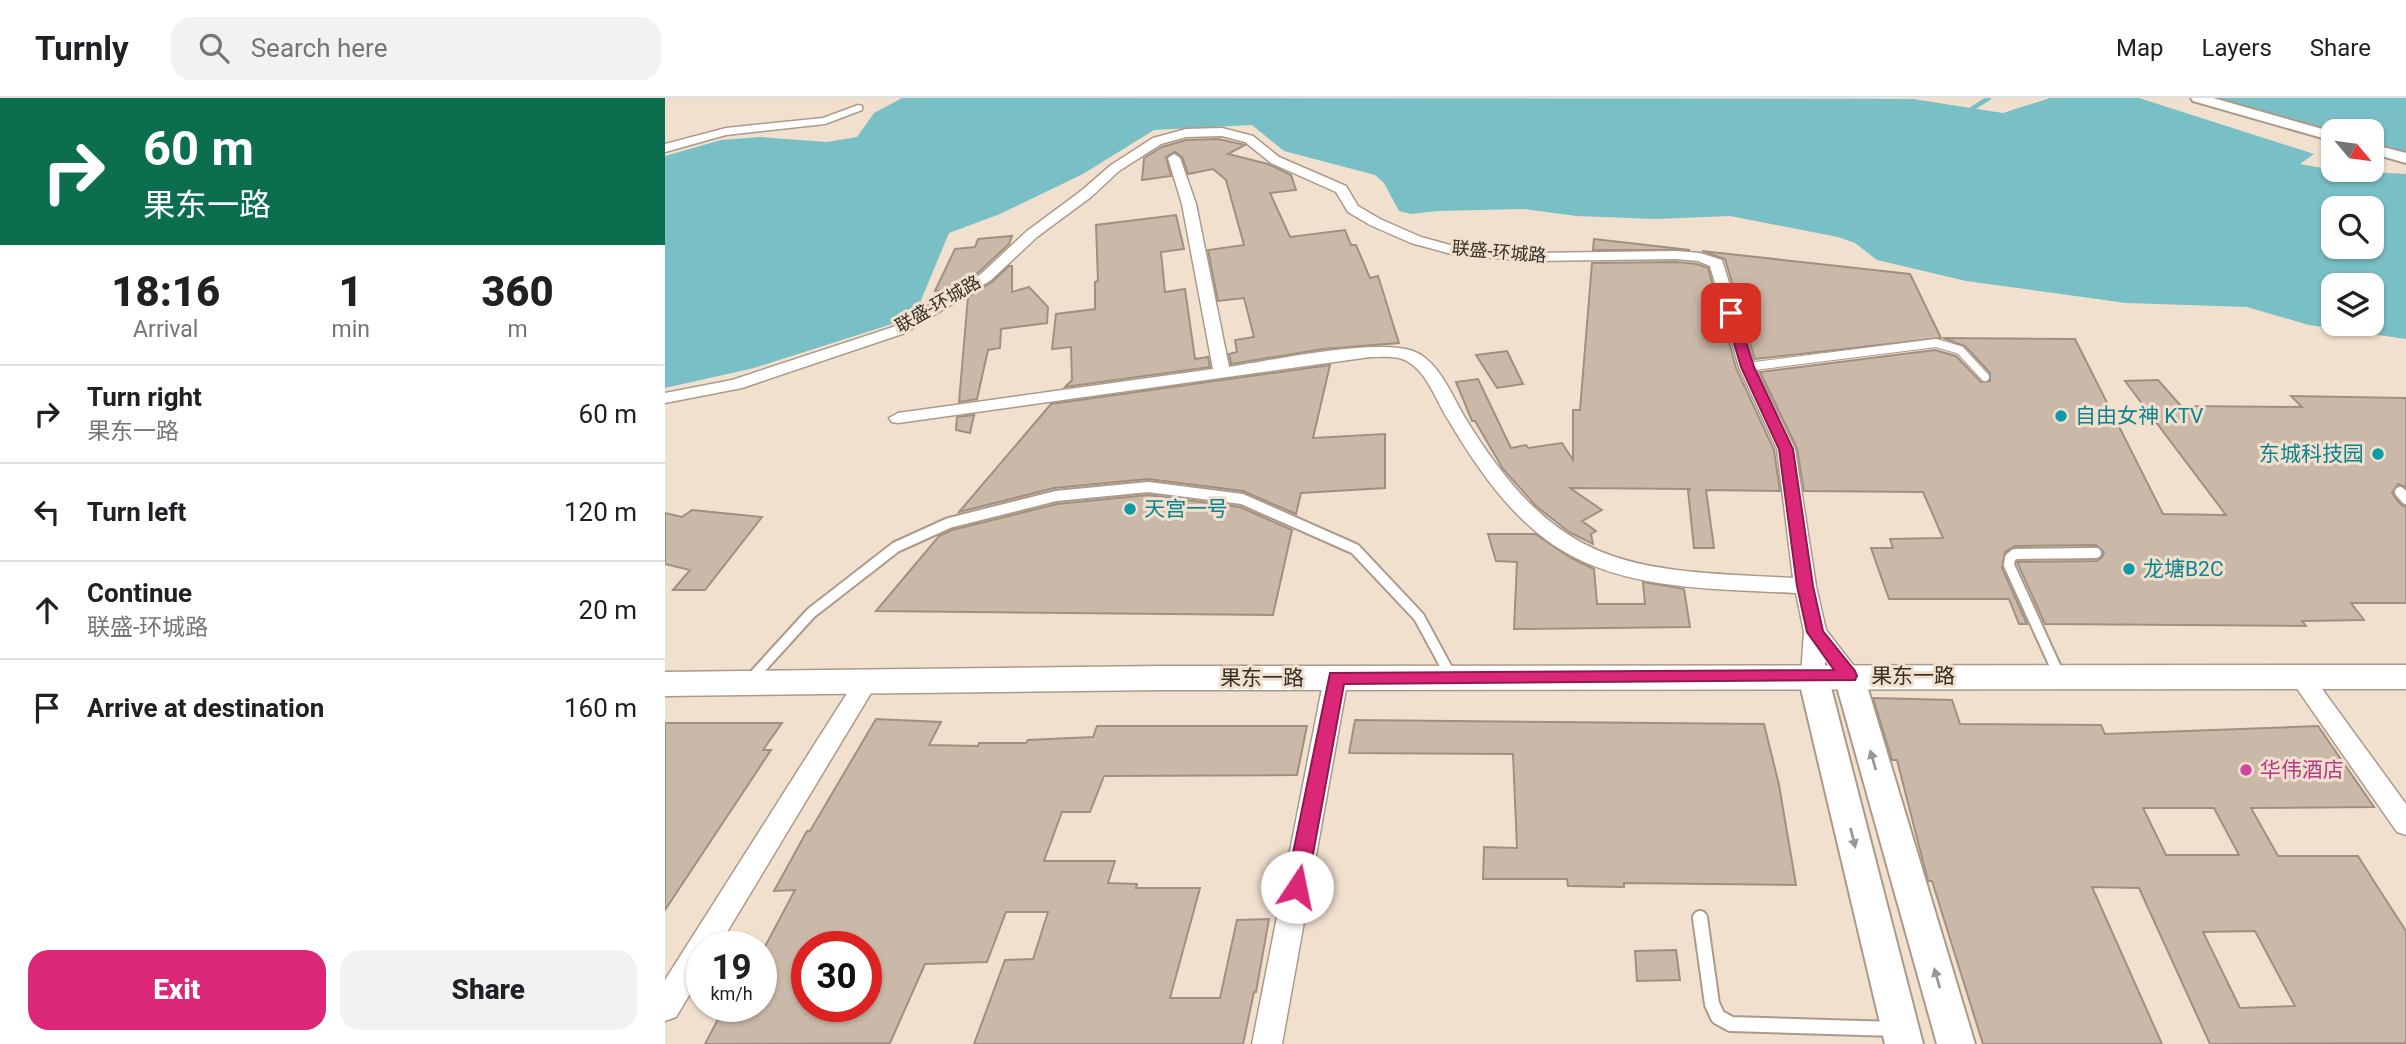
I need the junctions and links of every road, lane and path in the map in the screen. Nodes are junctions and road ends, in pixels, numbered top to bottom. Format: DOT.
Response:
graph roads {
  1 [pos="2198,98"];
  2 [pos="858,108"];
  3 [pos="2321,134"];
  4 [pos="665,148"];
  5 [pos="2384,152"];
  6 [pos="1174,158"];
  7 [pos="2406,158"];
  8 [pos="1747,367"];
  9 [pos="1222,372"];
  10 [pos="1985,377"];
  11 [pos="665,398"];
  12 [pos="898,418"];
  13 [pos="2096,553"];
  14 [pos="1805,586"];
  15 [pos="1815,632"];
  16 [pos="1813,676"];
  17 [pos="1849,676"];
  18 [pos="2060,677"];
  19 [pos="2301,677"];
  20 [pos="2406,677"];
  21 [pos="1336,678"];
  22 [pos="1452,678"];
  23 [pos="866,682"];
  24 [pos="747,683"];
  25 [pos="665,684"];
  26 [pos="2406,824"];
  27 [pos="1912,895"];
  28 [pos="1868,897"];
  29 [pos="1700,918"];
  30 [pos="712,931"];
  31 [pos="686,973"];
  32 [pos="665,1007"];
  33 [pos="1902,1037"];
  34 [pos="1267,1044"];
  35 [pos="1956,1044"];
  1 -- 3 [label="street"];
  2 -- 4 [label="street"];
  5 -- 7 [label="street"];
  6 -- 9 [label="street"];
  8 -- 10 [label="lane"];
  8 -- 11 [label="street, 联盛-环城路"];
  8 -- 14 [label="street, 联盛-环城路"];
  9 -- 12 [label="street"];
  9 -- 14 [label="street"];
  13 -- 18 [label="lane"];
  14 -- 15 [label="street, 联盛-环城路"];
  15 -- 16 [label="street"];
  15 -- 17 [label="street"];
  16 -- 17 [label="main road, 果东一路"];
  16 -- 22 [label="main road, 果东一路"];
  16 -- 28 [label="street, one-way"];
  17 -- 18 [label="main road, 果东一路"];
  27 -- 17 [label="street, one-way"];
  18 -- 19 [label="main road, 果东一路"];
  19 -- 20 [label="main road, 果东一路"];
  19 -- 26 [label="street"];
  21 -- 22 [label="main road, 果东一路"];
  21 -- 23 [label="main road, 果东一路"];
  21 -- 34 [label="street"];
  22 -- 24 [label="lane"];
  23 -- 24 [label="main road, 果东一路"];
  23 -- 30 [label="street"];
  24 -- 25 [label="main road, 果东一路"];
  27 -- 28 [label="street"];
  35 -- 27 [label="street, one-way"];
  28 -- 33 [label="street"];
  29 -- 33 [label="lane"];
  31 -- 32 [label="street"];
}
